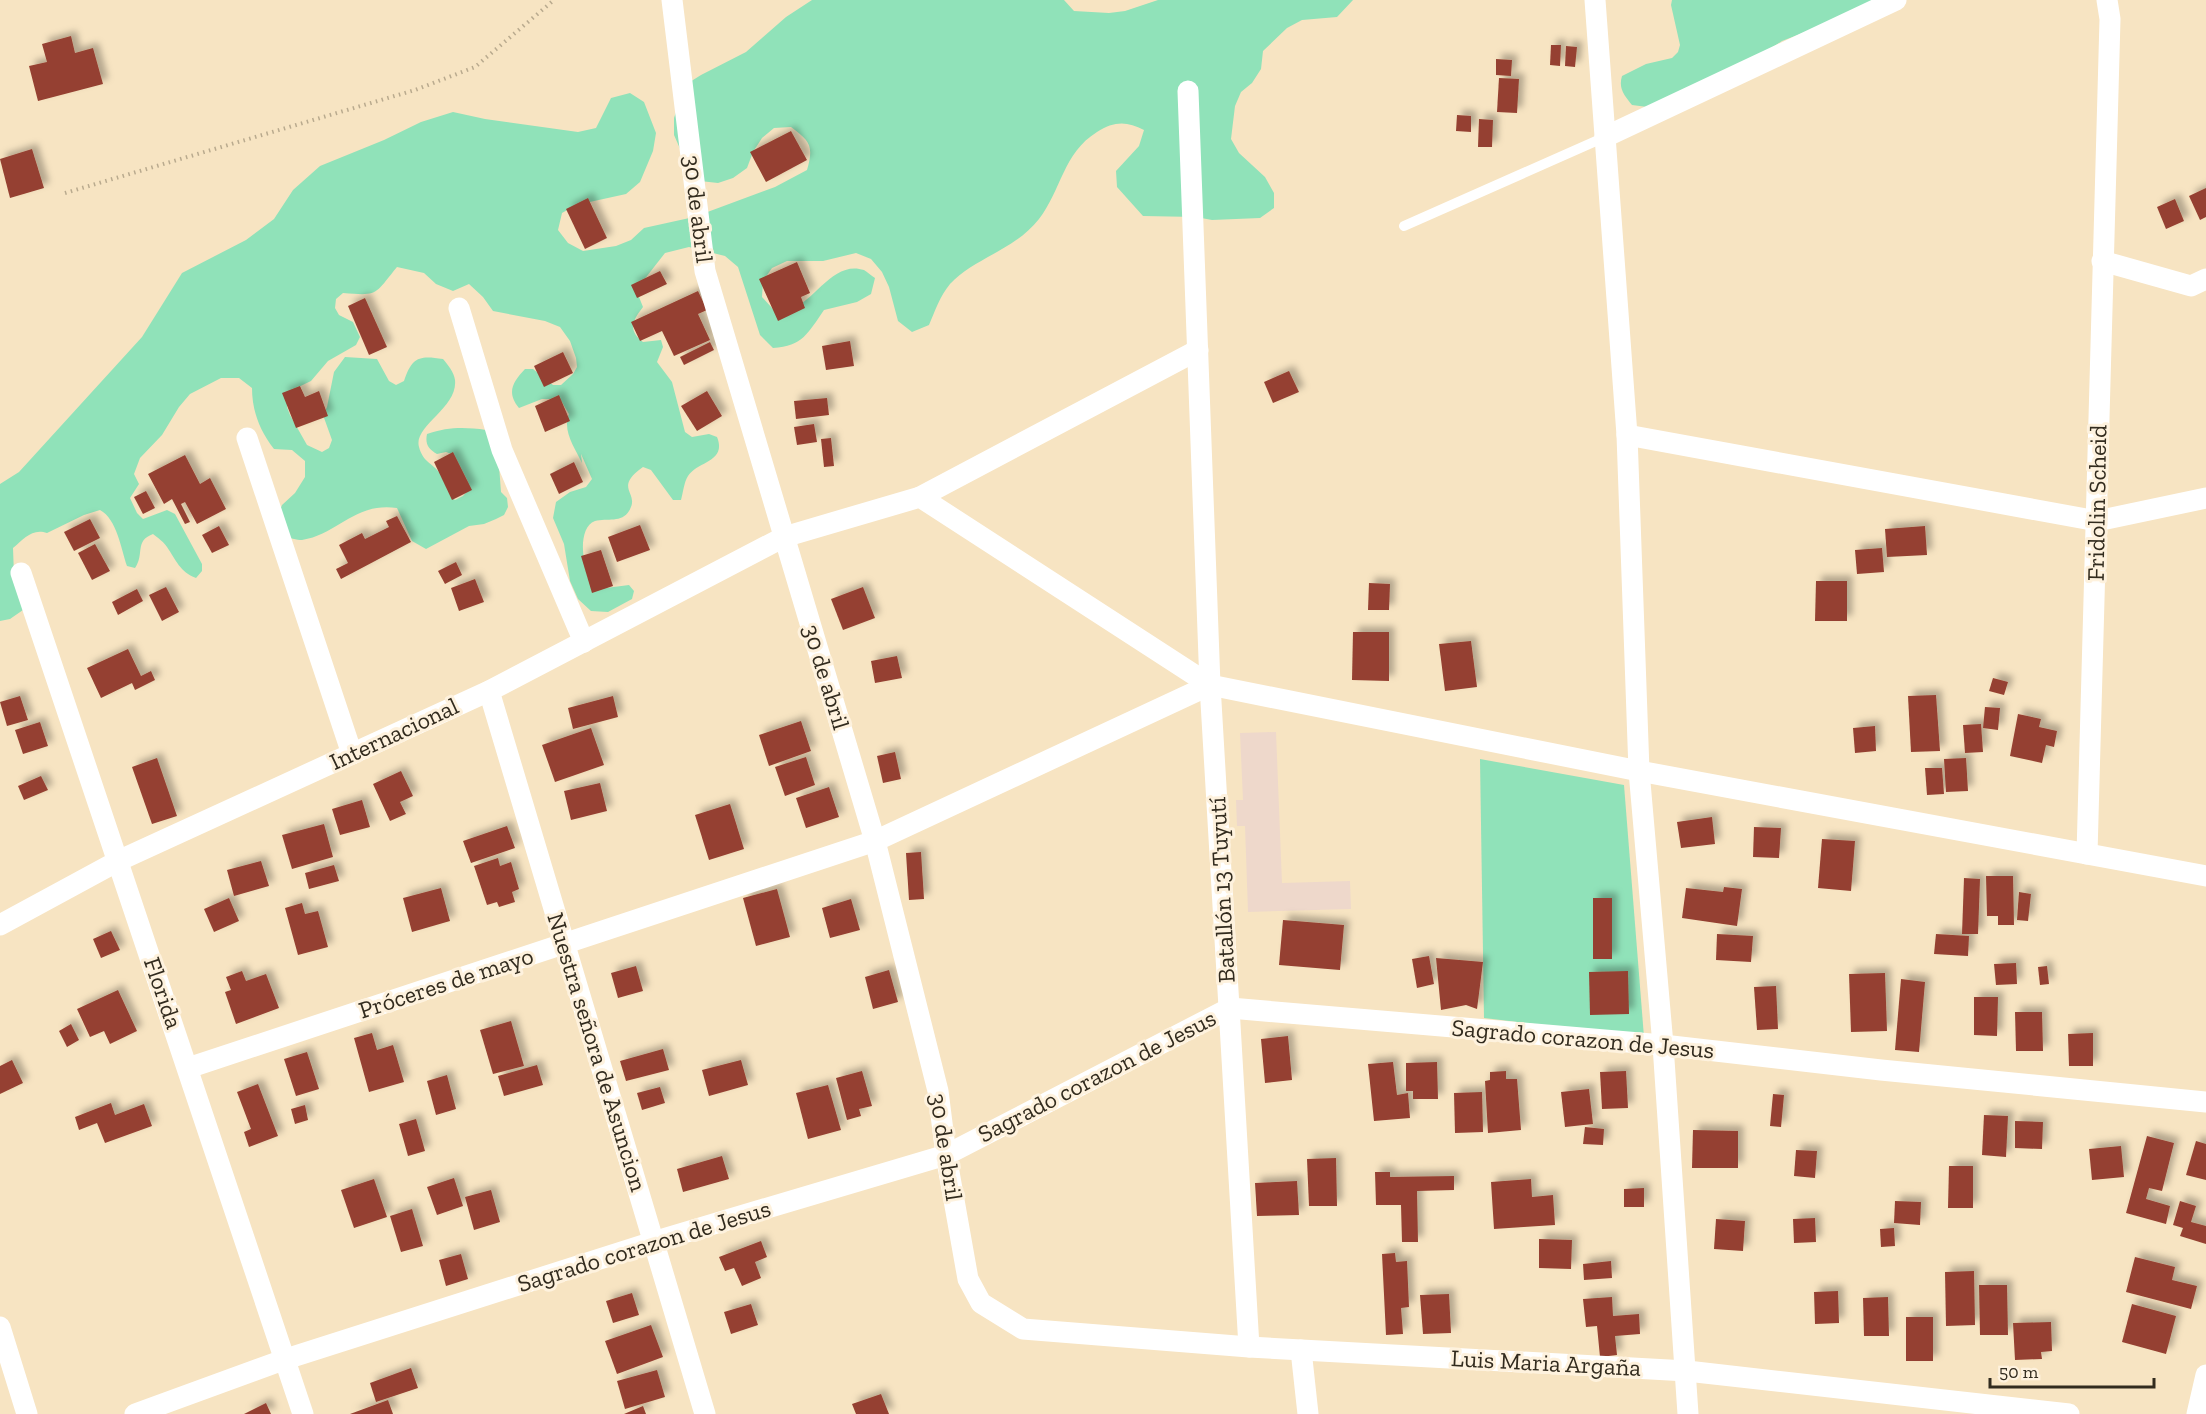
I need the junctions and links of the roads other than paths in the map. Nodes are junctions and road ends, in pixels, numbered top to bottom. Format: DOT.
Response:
graph roads {
  1 [pos="672,0"];
  2 [pos="1595,0"];
  3 [pos="1896,0"];
  4 [pos="2108,0"];
  5 [pos="1188,91"];
  6 [pos="1605,137"];
  7 [pos="1404,226"];
  8 [pos="2102,261"];
  9 [pos="2206,279"];
  10 [pos="459,308"];
  11 [pos="1198,350"];
  12 [pos="1627,435"];
  13 [pos="247,438"];
  14 [pos="920,497"];
  15 [pos="2206,498"];
  16 [pos="2097,521"];
  17 [pos="784,537"];
  18 [pos="21,573"];
  19 [pos="584,642"];
  20 [pos="1210,685"];
  21 [pos="489,691"];
  22 [pos="352,754"];
  23 [pos="1639,771"];
  24 [pos="875,841"];
  25 [pos="2087,854"];
  26 [pos="118,861"];
  27 [pos="2206,876"];
  28 [pos="0,925"];
  29 [pos="564,944"];
  30 [pos="1230,1008"];
  31 [pos="1663,1046"];
  32 [pos="188,1068"];
  33 [pos="2206,1102"];
  34 [pos="946,1155"];
  35 [pos="653,1242"];
  36 [pos="0,1327"];
  37 [pos="1023,1329"];
  38 [pos="1249,1347"];
  39 [pos="1301,1350"];
  40 [pos="286,1359"];
  41 [pos="1687,1371"];
  42 [pos="2206,1375"];
  43 [pos="27,1414"];
  44 [pos="135,1414"];
  45 [pos="303,1414"];
  46 [pos="705,1414"];
  47 [pos="1308,1414"];
  48 [pos="1688,1414"];
  49 [pos="2068,1414"];
  50 [pos="2197,1414"];
  1 -- 17 [label="street, 30 de abril"];
  2 -- 6 [label="street"];
  3 -- 6 [label="street"];
  4 -- 8 [label="street, Fridolin Scheid"];
  5 -- 11 [label="street, Batallón 13 Tuyutí"];
  6 -- 7 [label="lane"];
  6 -- 12 [label="street"];
  8 -- 9 [label="street"];
  8 -- 16 [label="street, Fridolin Scheid"];
  10 -- 19 [label="street"];
  11 -- 14 [label="street, Internacional"];
  11 -- 20 [label="street, Batallón 13 Tuyutí"];
  12 -- 16 [label="street"];
  12 -- 23 [label="street"];
  13 -- 22 [label="street"];
  14 -- 17 [label="street, Internacional"];
  14 -- 20 [label="street"];
  15 -- 16 [label="street"];
  16 -- 25 [label="street, Fridolin Scheid"];
  17 -- 19 [label="street, Internacional"];
  17 -- 24 [label="street, 30 de abril"];
  18 -- 26 [label="street, Florida"];
  19 -- 21 [label="street, Internacional"];
  20 -- 23 [label="street"];
  20 -- 24 [label="street, Próceres de mayo"];
  20 -- 30 [label="street, Batallón 13 Tuyutí"];
  21 -- 22 [label="street, Internacional"];
  21 -- 29 [label="street, Nuestra señora de Asuncion"];
  22 -- 26 [label="street, Internacional"];
  23 -- 25 [label="street"];
  23 -- 31 [label="street"];
  24 -- 29 [label="street, Próceres de mayo"];
  24 -- 34 [label="street, 30 de abril"];
  25 -- 27 [label="street"];
  26 -- 28 [label="street, Internacional"];
  26 -- 32 [label="street, Florida"];
  29 -- 32 [label="street, Próceres de mayo"];
  29 -- 35 [label="street, Nuestra señora de Asuncion"];
  30 -- 31 [label="street, Sagrado corazon de Jesus"];
  30 -- 34 [label="street, Sagrado corazon de Jesus"];
  30 -- 38 [label="street, Batallón 13 Tuyutí"];
  31 -- 33 [label="street, Sagrado corazon de Jesus"];
  31 -- 41 [label="street"];
  32 -- 40 [label="street, Florida"];
  34 -- 35 [label="street, Sagrado corazon de Jesus"];
  34 -- 37 [label="street, 30 de abril"];
  35 -- 40 [label="street, Sagrado corazon de Jesus"];
  35 -- 46 [label="street, Nuestra señora de Asuncion"];
  36 -- 43 [label="street"];
  37 -- 38 [label="street, Luis Maria Argaña"];
  38 -- 39 [label="street, Luis Maria Argaña"];
  39 -- 41 [label="street, Luis Maria Argaña"];
  39 -- 47 [label="street"];
  40 -- 44 [label="street, Sagrado corazon de Jesus"];
  40 -- 45 [label="street, Florida"];
  41 -- 48 [label="street"];
  41 -- 49 [label="street, Luis Maria Argaña"];
  42 -- 50 [label="street"];
}
